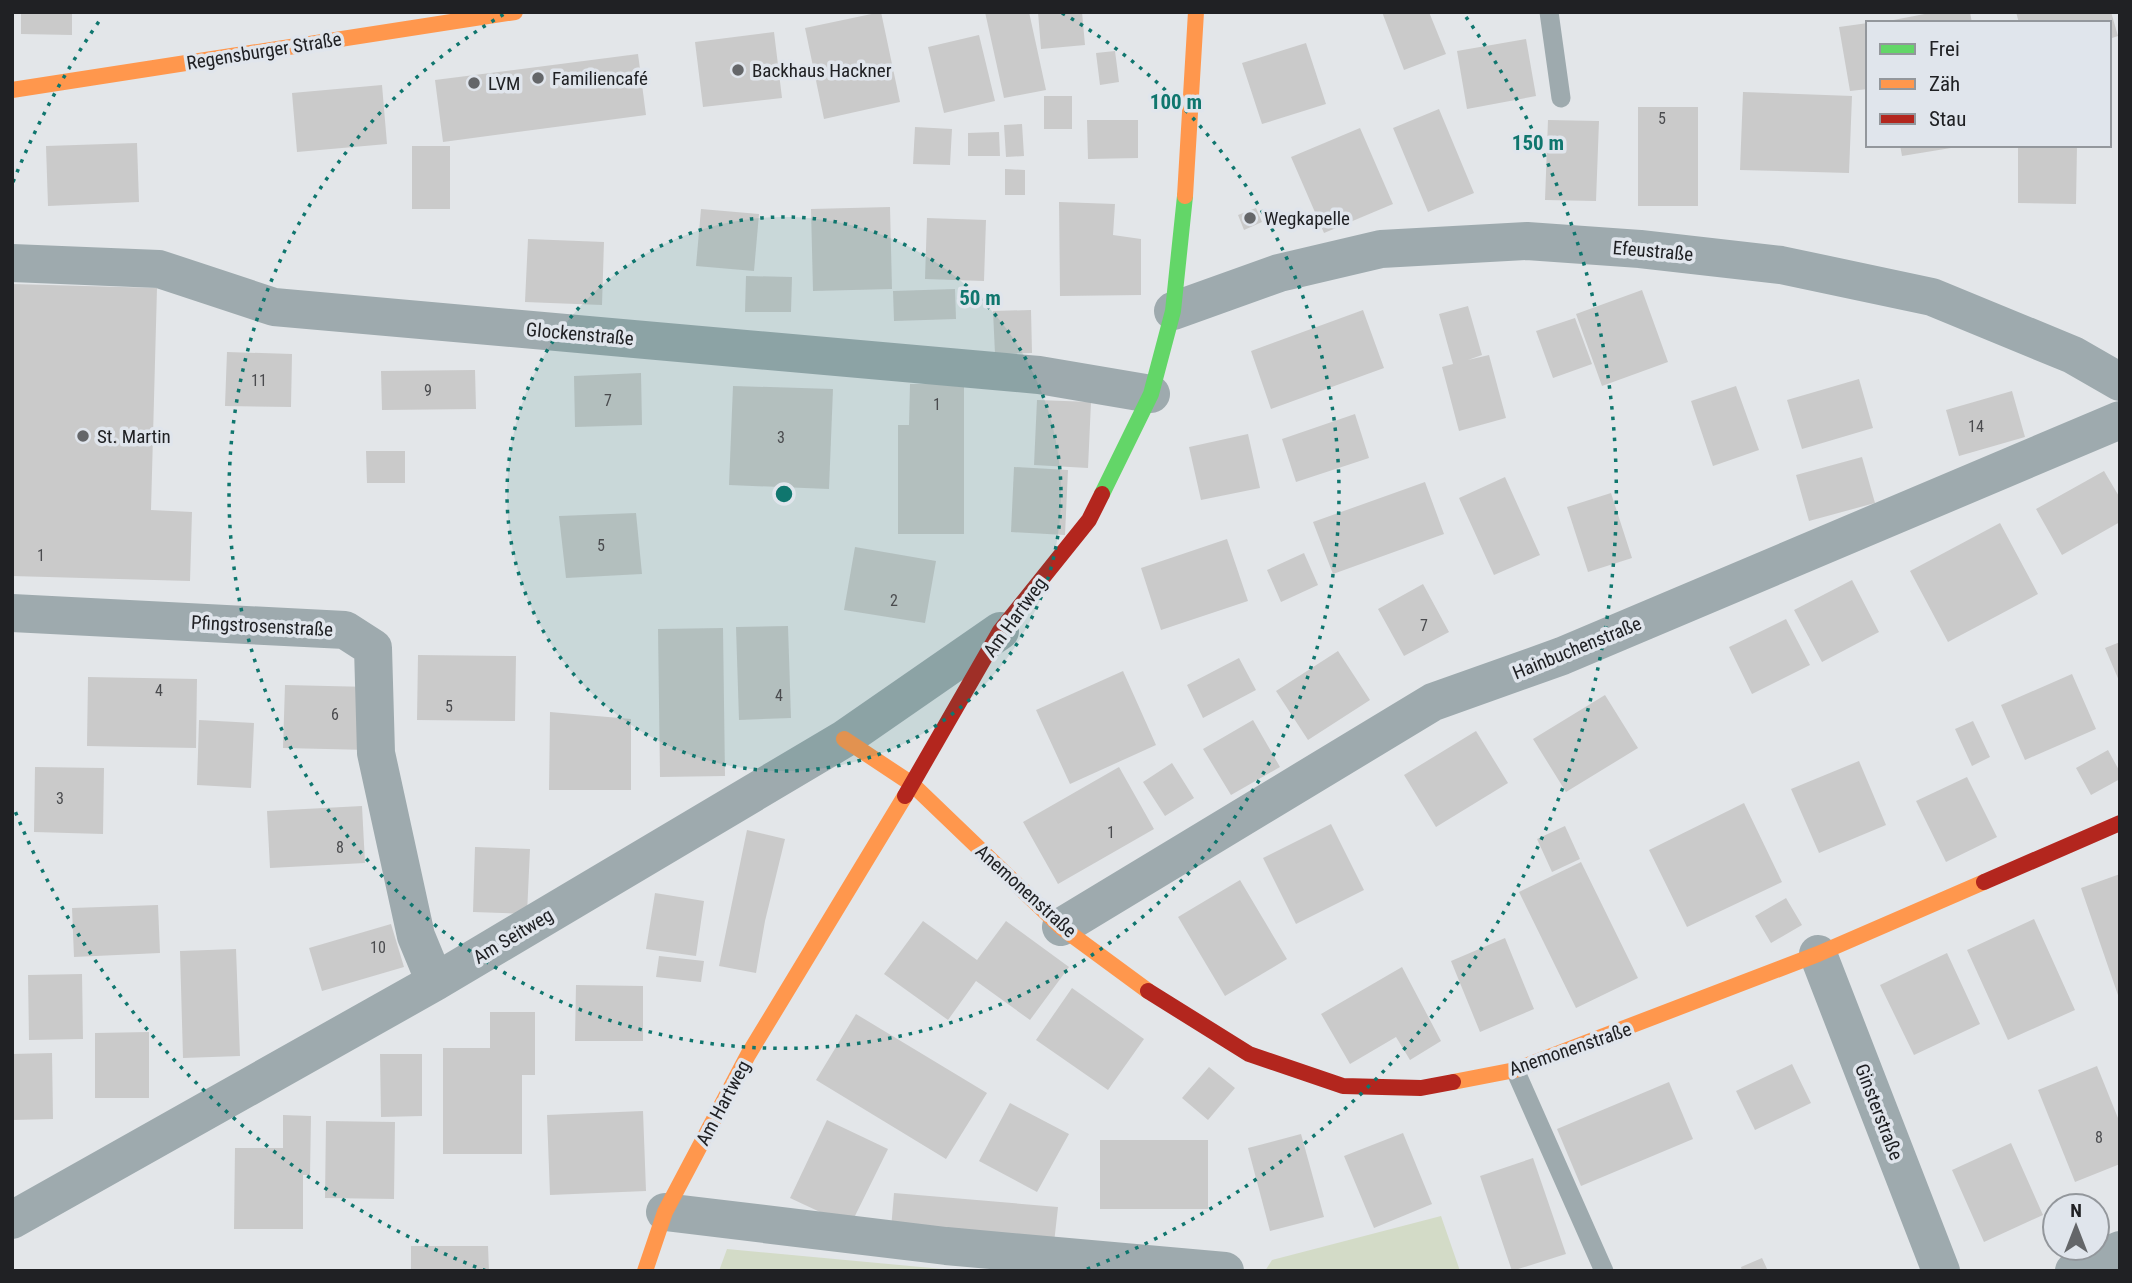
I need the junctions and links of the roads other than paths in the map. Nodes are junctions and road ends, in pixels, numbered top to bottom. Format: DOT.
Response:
graph roads {
  1 [pos="515,12"];
  2 [pos="1196,12"];
  3 [pos="1549,12"];
  4 [pos="12,90"];
  5 [pos="1561,97"];
  6 [pos="12,263"];
  7 [pos="1173,311"];
  8 [pos="2120,382"];
  9 [pos="1151,394"];
  10 [pos="2120,420"];
  11 [pos="12,613"];
  12 [pos="1000,631"];
  13 [pos="844,739"];
  14 [pos="912,784"];
  15 [pos="2120,823"];
  16 [pos="1061,927"];
  17 [pos="1818,954"];
  18 [pos="435,982"];
  19 [pos="1515,1070"];
  20 [pos="665,1212"];
  21 [pos="12,1220"];
  22 [pos="2120,1250"];
  23 [pos="645,1271"];
  24 [pos="1225,1271"];
  25 [pos="1604,1271"];
  26 [pos="1941,1271"];
  27 [pos="2074,1271"];
  1 -- 4 [label="street, Regensburger Straße"];
  2 -- 7 [label="street, Am Hartweg"];
  3 -- 5 [label="lane"];
  6 -- 9 [label="street, Glockenstraße"];
  7 -- 8 [label="street, Efeustraße"];
  7 -- 9 [label="street, Am Hartweg"];
  9 -- 12 [label="street, Am Hartweg"];
  10 -- 16 [label="street, Hainbuchenstraße"];
  11 -- 18 [label="street, Pfingstrosenstraße"];
  12 -- 13 [label="street, Am Seitweg"];
  12 -- 14 [label="street, Am Hartweg"];
  13 -- 14 [label="street, Anemonenstraße"];
  13 -- 18 [label="street, Am Seitweg"];
  14 -- 16 [label="street, Anemonenstraße"];
  14 -- 20 [label="street, Am Hartweg"];
  15 -- 17 [label="street, Anemonenstraße"];
  16 -- 19 [label="street, Anemonenstraße"];
  17 -- 19 [label="street, Anemonenstraße"];
  17 -- 26 [label="street, Ginsterstraße"];
  18 -- 21 [label="street, Am Seitweg"];
  19 -- 25 [label="lane"];
  20 -- 23 [label="street, Am Hartweg"];
  20 -- 24 [label="street"];
  22 -- 27 [label="street"];
}
